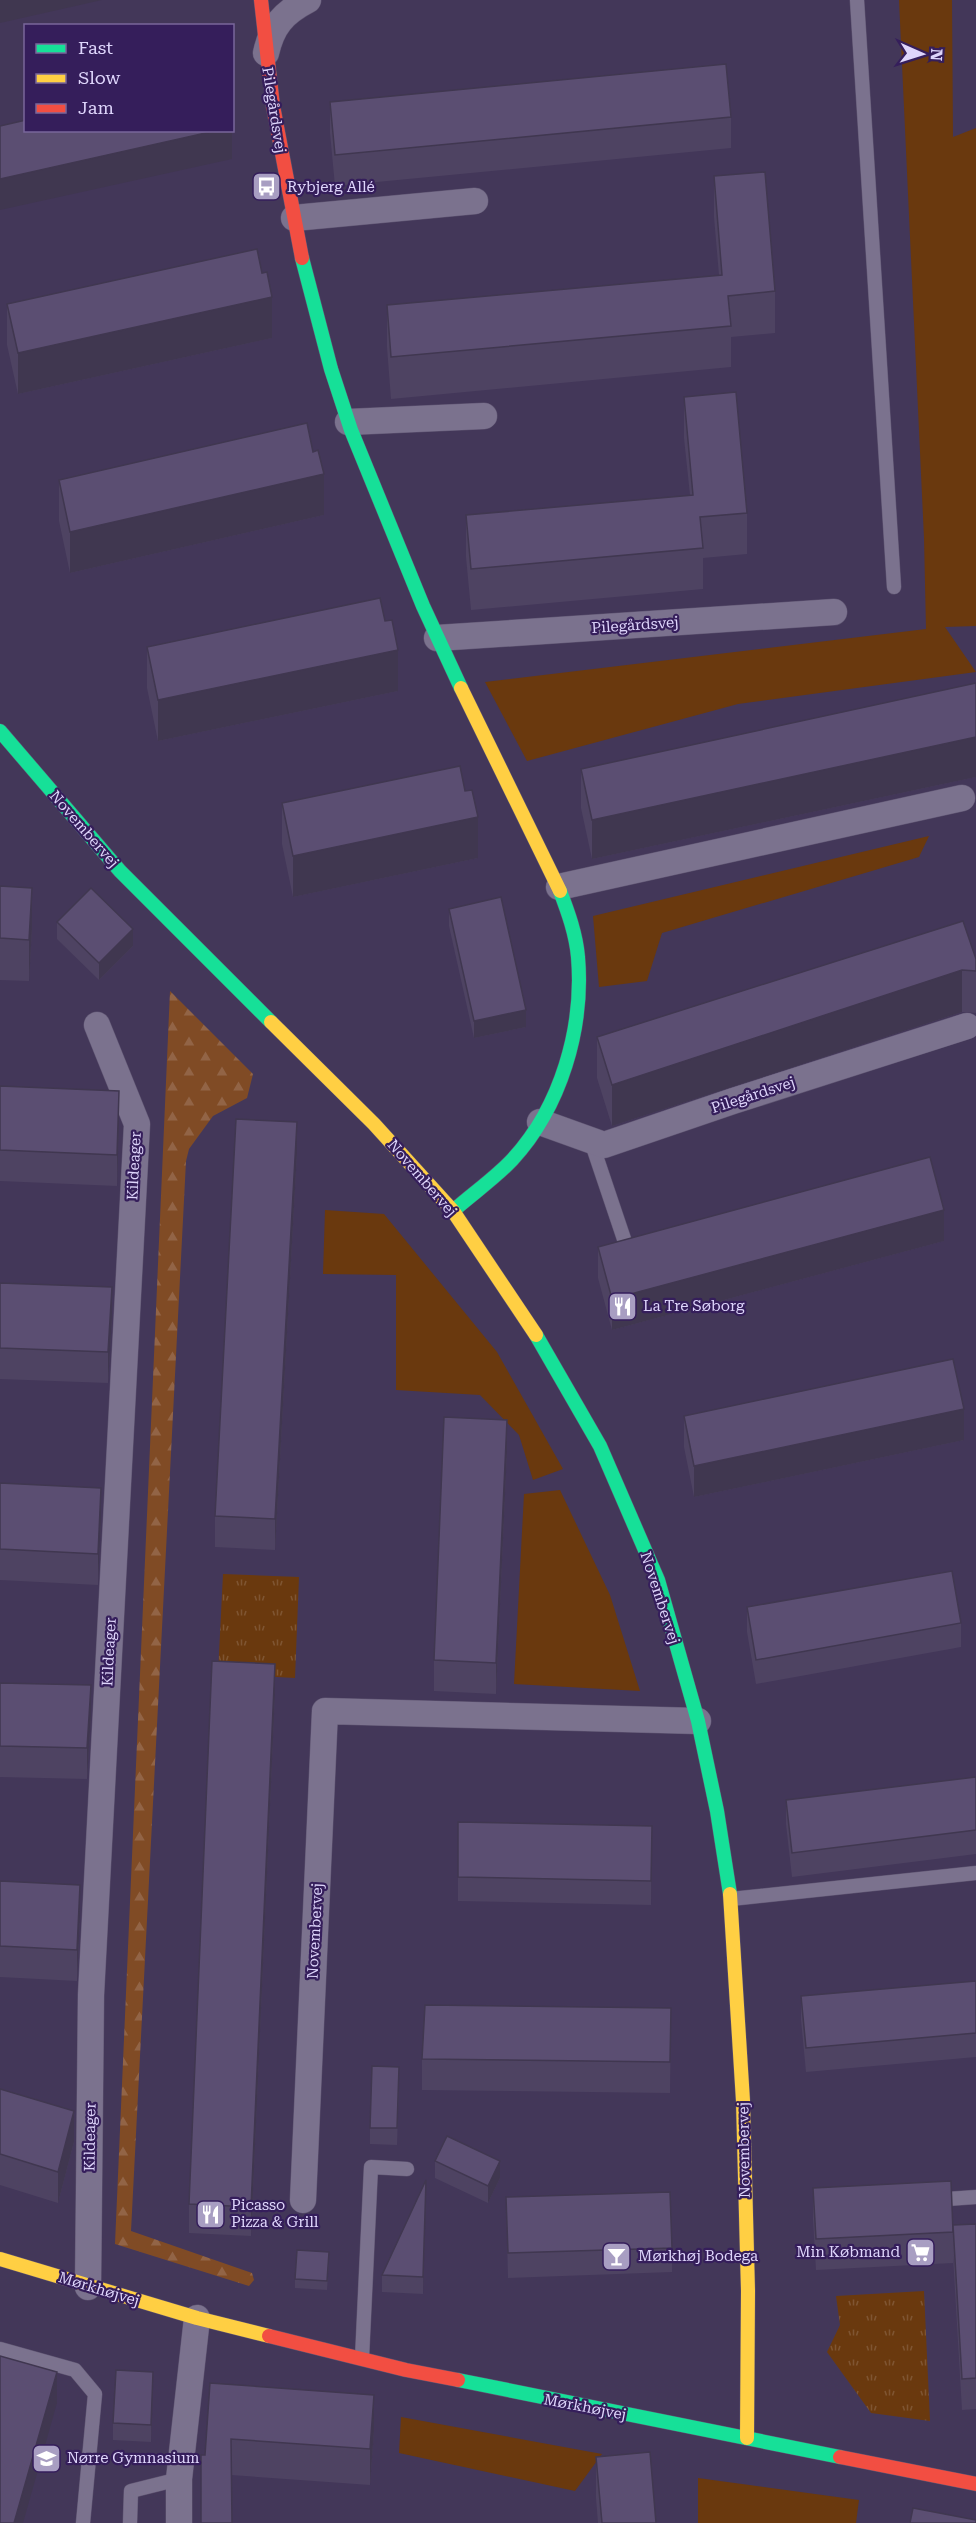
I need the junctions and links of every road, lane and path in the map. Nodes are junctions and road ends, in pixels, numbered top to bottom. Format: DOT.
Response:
graph roads {
  1 [pos="261,0"];
  2 [pos="308,0"];
  3 [pos="857,0"];
  4 [pos="265,57"];
  5 [pos="475,201"];
  6 [pos="294,218"];
  7 [pos="484,416"];
  8 [pos="348,422"];
  9 [pos="894,587"];
  10 [pos="834,612"];
  11 [pos="437,638"];
  12 [pos="0,731"];
  13 [pos="962,798"];
  14 [pos="559,887"];
  15 [pos="98,1025"];
  16 [pos="967,1026"];
  17 [pos="540,1122"];
  18 [pos="591,1141"];
  19 [pos="453,1211"];
  20 [pos="625,1242"];
  21 [pos="698,1721"];
  22 [pos="976,1874"];
  23 [pos="731,1899"];
  24 [pos="407,2169"];
  25 [pos="976,2198"];
  26 [pos="303,2200"];
  27 [pos="918,2200"];
  28 [pos="0,2259"];
  29 [pos="88,2287"];
  30 [pos="197,2318"];
  31 [pos="0,2349"];
  32 [pos="362,2358"];
  33 [pos="747,2438"];
  34 [pos="179,2479"];
  35 [pos="976,2484"];
  36 [pos="83,2523"];
  37 [pos="130,2523"];
  38 [pos="179,2523"];
  1 -- 4 [label="street, Pilegårdsvej"];
  2 -- 4 [label="street"];
  3 -- 9 [label="lane"];
  4 -- 6 [label="street, Pilegårdsvej"];
  5 -- 6 [label="street"];
  6 -- 8 [label="street, Pilegårdsvej"];
  7 -- 8 [label="street"];
  8 -- 11 [label="street, Pilegårdsvej"];
  10 -- 11 [label="street, Pilegårdsvej"];
  11 -- 14 [label="street, Pilegårdsvej"];
  12 -- 19 [label="street, Novembervej"];
  13 -- 14 [label="street"];
  14 -- 17 [label="street, Pilegårdsvej"];
  15 -- 29 [label="street, Kildeager"];
  16 -- 18 [label="street, Pilegårdsvej"];
  17 -- 18 [label="street, Pilegårdsvej"];
  17 -- 19 [label="street, Pilegårdsvej"];
  18 -- 20 [label="lane"];
  19 -- 21 [label="street, Novembervej"];
  21 -- 23 [label="street, Novembervej"];
  21 -- 26 [label="street, Novembervej"];
  22 -- 23 [label="lane"];
  23 -- 33 [label="street, Novembervej"];
  24 -- 32 [label="lane"];
  25 -- 27 [label="lane"];
  28 -- 29 [label="street, Mørkhøjvej"];
  29 -- 30 [label="street, Mørkhøjvej"];
  30 -- 32 [label="street, Mørkhøjvej"];
  30 -- 34 [label="street"];
  31 -- 36 [label="lane"];
  32 -- 33 [label="street, Mørkhøjvej"];
  33 -- 35 [label="street, Mørkhøjvej"];
  34 -- 37 [label="lane"];
  34 -- 38 [label="street"];
}
